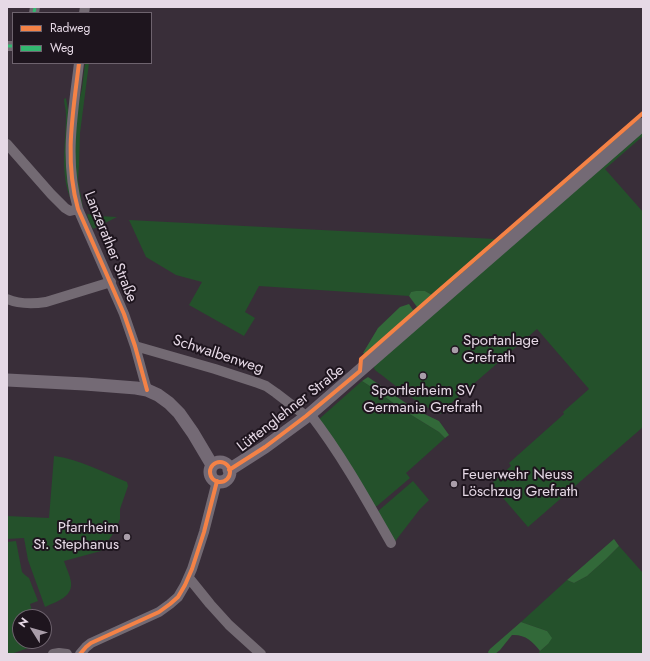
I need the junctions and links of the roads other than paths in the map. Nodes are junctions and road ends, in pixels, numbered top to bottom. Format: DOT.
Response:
graph roads {
  1 [pos="79,64"];
  2 [pos="643,124"];
  3 [pos="7,144"];
  4 [pos="78,209"];
  5 [pos="111,282"];
  6 [pos="7,299"];
  7 [pos="136,346"];
  8 [pos="7,380"];
  9 [pos="147,390"];
  10 [pos="308,415"];
  11 [pos="212,465"];
  12 [pos="229,470"];
  13 [pos="217,481"];
  14 [pos="391,543"];
  15 [pos="189,578"];
  16 [pos="53,654"];
  17 [pos="67,654"];
  18 [pos="80,654"];
  19 [pos="261,654"];
  1 -- 4 [label="street, Lanzerather Straße"];
  2 -- 10 [label="main road, Lüttenglehner Straße"];
  3 -- 4 [label="street"];
  4 -- 5 [label="street, Lanzerather Straße"];
  5 -- 6 [label="street"];
  5 -- 7 [label="street, Lanzerather Straße"];
  7 -- 9 [label="street, Lanzerather Straße"];
  7 -- 10 [label="street, Schwalbenweg"];
  8 -- 9 [label="main road"];
  9 -- 11 [label="main road"];
  10 -- 12 [label="main road, Lüttenglehner Straße"];
  10 -- 14 [label="street, Lüttenglehner Straße"];
  11 -- 12 [label="main road"];
  11 -- 13 [label="main road"];
  12 -- 13 [label="main road"];
  13 -- 15 [label="street"];
  15 -- 18 [label="street"];
  15 -- 19 [label="street"];
  16 -- 17 [label="street"];
}
